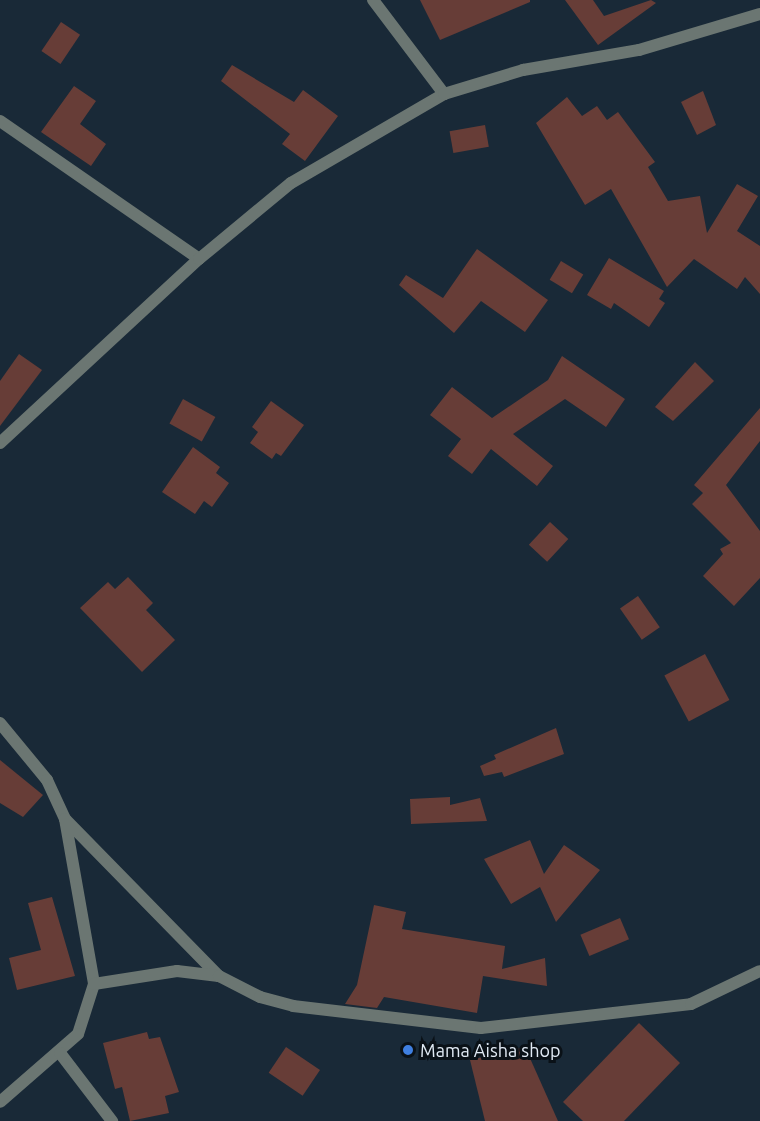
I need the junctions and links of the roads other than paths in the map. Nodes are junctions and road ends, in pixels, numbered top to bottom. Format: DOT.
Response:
graph roads {
  1 [pos="374,0"];
  2 [pos="760,14"];
  3 [pos="444,94"];
  4 [pos="0,121"];
  5 [pos="199,259"];
  6 [pos="0,443"];
  7 [pos="0,723"];
  8 [pos="65,819"];
  9 [pos="760,971"];
  10 [pos="219,976"];
  11 [pos="94,984"];
  12 [pos="60,1053"];
  13 [pos="0,1102"];
  14 [pos="112,1121"];
  1 -- 3 [label="street"];
  2 -- 3 [label="street"];
  3 -- 5 [label="street"];
  4 -- 5 [label="street"];
  5 -- 6 [label="street"];
  7 -- 8 [label="street"];
  8 -- 10 [label="street"];
  8 -- 11 [label="street"];
  9 -- 10 [label="street"];
  10 -- 11 [label="street"];
  11 -- 12 [label="street"];
  12 -- 13 [label="street"];
  12 -- 14 [label="street"];
}
